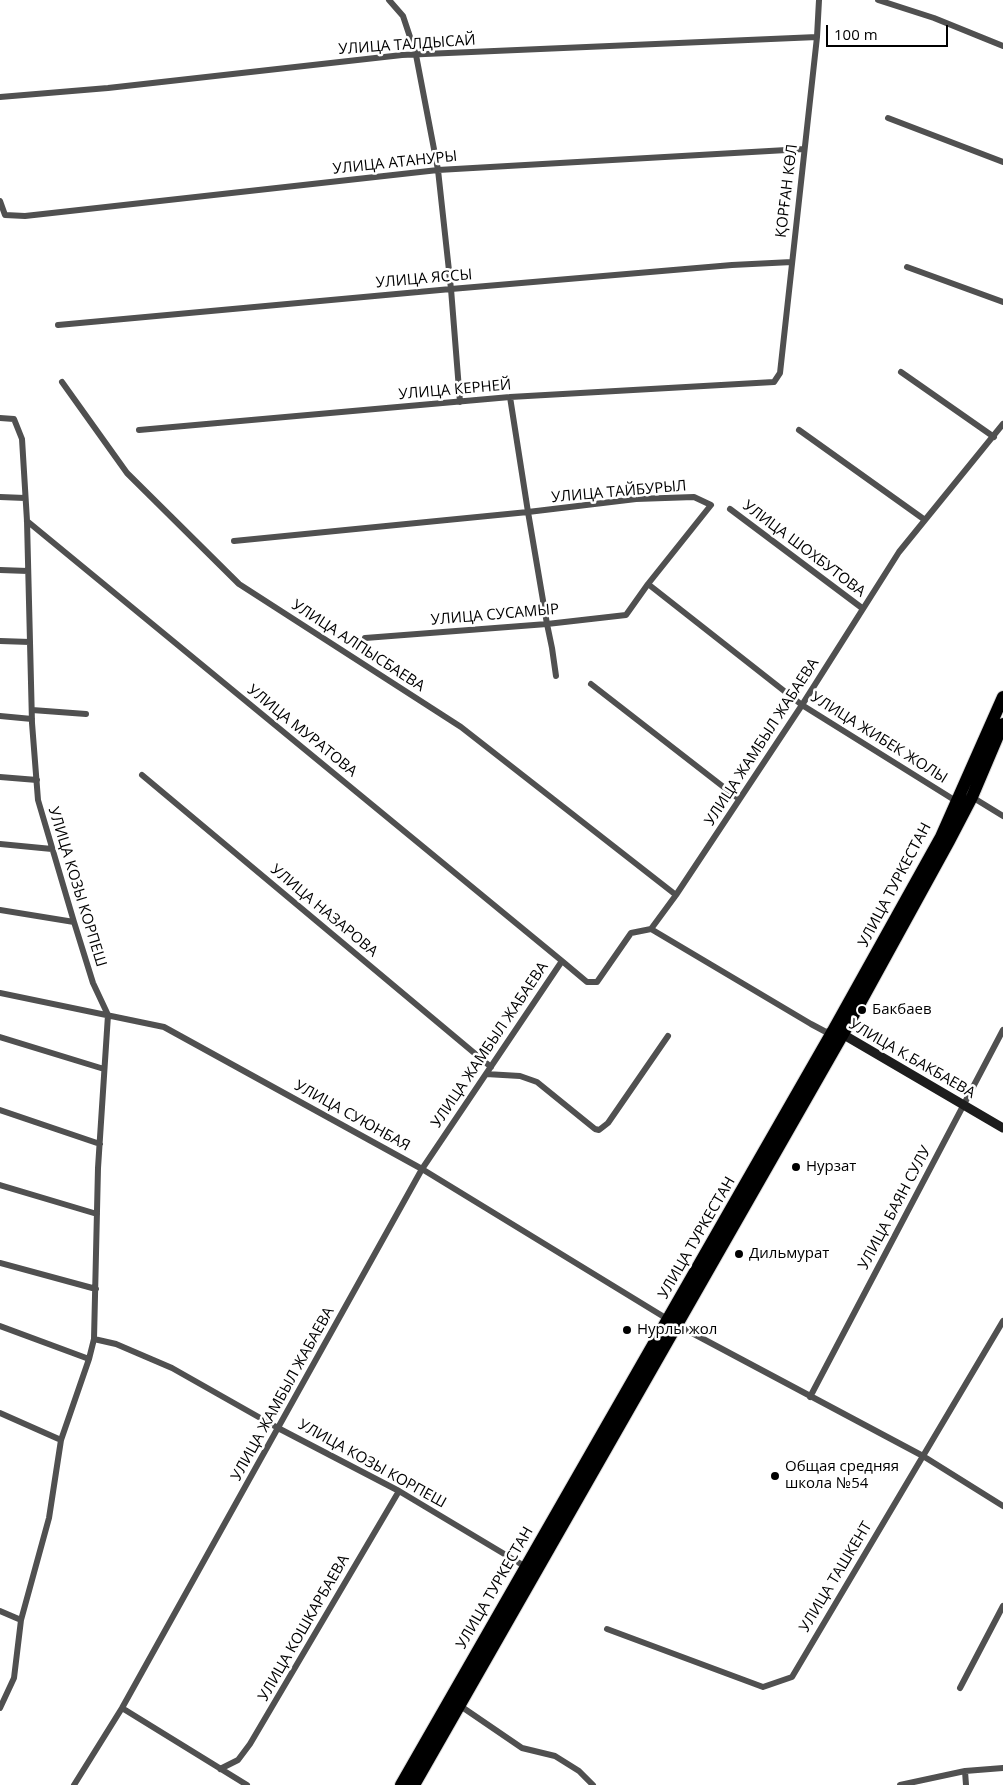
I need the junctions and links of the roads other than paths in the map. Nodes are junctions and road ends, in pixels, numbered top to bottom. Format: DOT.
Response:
graph roads {
  1 [pos="389,0"];
  2 [pos="819,0"];
  3 [pos="878,0"];
  4 [pos="817,37"];
  5 [pos="1003,46"];
  6 [pos="416,55"];
  7 [pos="0,96"];
  8 [pos="888,118"];
  9 [pos="804,149"];
  10 [pos="1003,162"];
  11 [pos="438,170"];
  12 [pos="0,201"];
  13 [pos="792,262"];
  14 [pos="907,267"];
  15 [pos="451,289"];
  16 [pos="1003,302"];
  17 [pos="58,325"];
  18 [pos="901,372"];
  19 [pos="62,382"];
  20 [pos="774,382"];
  21 [pos="510,397"];
  22 [pos="460,402"];
  23 [pos="0,418"];
  24 [pos="1003,424"];
  25 [pos="139,430"];
  26 [pos="799,430"];
  27 [pos="994,437"];
  28 [pos="0,497"];
  29 [pos="25,498"];
  30 [pos="730,509"];
  31 [pos="528,512"];
  32 [pos="925,520"];
  33 [pos="26,521"];
  34 [pos="234,541"];
  35 [pos="0,570"];
  36 [pos="28,571"];
  37 [pos="648,584"];
  38 [pos="862,608"];
  39 [pos="547,624"];
  40 [pos="365,638"];
  41 [pos="0,642"];
  42 [pos="30,642"];
  43 [pos="556,676"];
  44 [pos="591,684"];
  45 [pos="1003,697"];
  46 [pos="802,705"];
  47 [pos="32,710"];
  48 [pos="86,714"];
  49 [pos="0,716"];
  50 [pos="32,719"];
  51 [pos="1003,724"];
  52 [pos="142,775"];
  53 [pos="0,777"];
  54 [pos="37,780"];
  55 [pos="972,797"];
  56 [pos="739,799"];
  57 [pos="956,801"];
  58 [pos="1003,816"];
  59 [pos="0,844"];
  60 [pos="52,849"];
  61 [pos="676,895"];
  62 [pos="0,910"];
  63 [pos="74,922"];
  64 [pos="651,930"];
  65 [pos="562,961"];
  66 [pos="0,993"];
  67 [pos="108,1015"];
  68 [pos="1003,1030"];
  69 [pos="839,1032"];
  70 [pos="668,1036"];
  71 [pos="0,1037"];
  72 [pos="491,1067"];
  73 [pos="104,1070"];
  74 [pos="486,1074"];
  75 [pos="963,1104"];
  76 [pos="0,1110"];
  77 [pos="1003,1128"];
  78 [pos="100,1144"];
  79 [pos="422,1169"];
  80 [pos="0,1185"];
  81 [pos="97,1214"];
  82 [pos="0,1263"];
  83 [pos="96,1289"];
  84 [pos="1003,1321"];
  85 [pos="673,1322"];
  86 [pos="0,1326"];
  87 [pos="94,1339"];
  88 [pos="89,1359"];
  89 [pos="810,1397"];
  90 [pos="0,1413"];
  91 [pos="278,1428"];
  92 [pos="61,1440"];
  93 [pos="923,1456"];
  94 [pos="399,1490"];
  95 [pos="1003,1506"];
  96 [pos="526,1567"];
  97 [pos="1003,1606"];
  98 [pos="0,1611"];
  99 [pos="21,1620"];
  100 [pos="607,1629"];
  101 [pos="960,1688"];
  102 [pos="459,1705"];
  103 [pos="0,1708"];
  104 [pos="122,1708"];
  105 [pos="1003,1768"];
  106 [pos="220,1769"];
  107 [pos="965,1771"];
  108 [pos="244,1784"];
  109 [pos="74,1785"];
  110 [pos="401,1785"];
  111 [pos="414,1785"];
  112 [pos="594,1785"];
  113 [pos="900,1785"];
  114 [pos="966,1785"];
  1 -- 6 [label="street"];
  2 -- 4 [label="street, ҚОРҒАН КӨЛ"];
  3 -- 5 [label="street"];
  4 -- 6 [label="street, УЛИЦА ТАЛДЫСАЙ"];
  4 -- 9 [label="street, ҚОРҒАН КӨЛ"];
  6 -- 7 [label="street, УЛИЦА ТАЛДЫСАЙ"];
  6 -- 11 [label="street"];
  8 -- 10 [label="street"];
  9 -- 11 [label="street, УЛИЦА АТАНУРЫ"];
  9 -- 13 [label="street, ҚОРҒАН КӨЛ"];
  11 -- 12 [label="street, УЛИЦА АТАНУРЫ"];
  11 -- 15 [label="street"];
  13 -- 15 [label="street, УЛИЦА ЯССЫ"];
  13 -- 20 [label="street, ҚОРҒАН КӨЛ"];
  14 -- 16 [label="street"];
  15 -- 17 [label="street, УЛИЦА ЯССЫ"];
  15 -- 22 [label="street"];
  18 -- 27 [label="street"];
  19 -- 61 [label="street, УЛИЦА АЛПЫСБАЕВА"];
  20 -- 21 [label="street, УЛИЦА КЕРНЕЙ"];
  21 -- 22 [label="street, УЛИЦА КЕРНЕЙ"];
  21 -- 31 [label="street"];
  22 -- 25 [label="street, УЛИЦА КЕРНЕЙ"];
  23 -- 29 [label="street, УЛИЦА КОЗЫ КОРПЕШ"];
  24 -- 27 [label="street, УЛИЦА ЖАМБЫЛ ЖАБАЕВА"];
  26 -- 32 [label="street"];
  27 -- 32 [label="street, УЛИЦА ЖАМБЫЛ ЖАБАЕВА"];
  28 -- 29 [label="street"];
  29 -- 33 [label="street, УЛИЦА КОЗЫ КОРПЕШ"];
  30 -- 38 [label="street, УЛИЦА ШОХБУТОВА"];
  31 -- 34 [label="street, УЛИЦА ТАЙБУРЫЛ"];
  31 -- 37 [label="street, УЛИЦА ТАЙБУРЫЛ"];
  31 -- 39 [label="street"];
  32 -- 38 [label="street, УЛИЦА ЖАМБЫЛ ЖАБАЕВА"];
  33 -- 36 [label="street, УЛИЦА КОЗЫ КОРПЕШ"];
  33 -- 65 [label="street, УЛИЦА МУРАТОВА"];
  35 -- 36 [label="street"];
  36 -- 42 [label="street, УЛИЦА КОЗЫ КОРПЕШ"];
  37 -- 39 [label="street, УЛИЦА СУСАМЫР"];
  37 -- 46 [label="street, УЛИЦА ЖИБЕК ЖОЛЫ"];
  38 -- 46 [label="street, УЛИЦА ЖАМБЫЛ ЖАБАЕВА"];
  39 -- 40 [label="street, УЛИЦА СУСАМЫР"];
  39 -- 43 [label="street"];
  41 -- 42 [label="street"];
  42 -- 47 [label="street, УЛИЦА КОЗЫ КОРПЕШ"];
  44 -- 56 [label="street"];
  45 -- 57 [label="highway, УЛИЦА ТУРКЕСТАН"];
  46 -- 56 [label="street, УЛИЦА ЖАМБЫЛ ЖАБАЕВА"];
  46 -- 57 [label="street, УЛИЦА ЖИБЕК ЖОЛЫ"];
  47 -- 48 [label="street"];
  47 -- 50 [label="street, УЛИЦА КОЗЫ КОРПЕШ"];
  49 -- 50 [label="street"];
  50 -- 54 [label="street, УЛИЦА КОЗЫ КОРПЕШ"];
  51 -- 55 [label="highway, УЛИЦА ТУРКЕСТАН"];
  52 -- 72 [label="street, УЛИЦА НАЗАРОВА"];
  53 -- 54 [label="street"];
  54 -- 60 [label="street, УЛИЦА КОЗЫ КОРПЕШ"];
  55 -- 58 [label="street"];
  55 -- 69 [label="highway, УЛИЦА ТУРКЕСТАН"];
  56 -- 61 [label="street, УЛИЦА ЖАМБЫЛ ЖАБАЕВА"];
  57 -- 69 [label="highway, УЛИЦА ТУРКЕСТАН"];
  59 -- 60 [label="street"];
  60 -- 63 [label="street, УЛИЦА КОЗЫ КОРПЕШ"];
  61 -- 64 [label="street, УЛИЦА ЖАМБЫЛ ЖАБАЕВА"];
  62 -- 63 [label="street"];
  63 -- 67 [label="street, УЛИЦА КОЗЫ КОРПЕШ"];
  64 -- 65 [label="street, УЛИЦА ЖАМБЫЛ ЖАБАЕВА"];
  64 -- 69 [label="street, УЛИЦА К.БАКБАЕВА"];
  65 -- 72 [label="street, УЛИЦА ЖАМБЫЛ ЖАБАЕВА"];
  66 -- 67 [label="street, УЛИЦА СУЮНБАЯ"];
  67 -- 73 [label="street, УЛИЦА КОЗЫ КОРПЕШ"];
  67 -- 79 [label="street, УЛИЦА СУЮНБАЯ"];
  68 -- 75 [label="street, УЛИЦА БАЯН СУЛУ"];
  69 -- 75 [label="street, УЛИЦА К.БАКБАЕВА"];
  69 -- 85 [label="highway, УЛИЦА ТУРКЕСТАН"];
  70 -- 74 [label="street"];
  71 -- 73 [label="street"];
  72 -- 74 [label="street, УЛИЦА ЖАМБЫЛ ЖАБАЕВА"];
  73 -- 78 [label="street, УЛИЦА КОЗЫ КОРПЕШ"];
  74 -- 79 [label="street, УЛИЦА ЖАМБЫЛ ЖАБАЕВА"];
  75 -- 77 [label="street, УЛИЦА К.БАКБАЕВА"];
  75 -- 89 [label="street, УЛИЦА БАЯН СУЛУ"];
  76 -- 78 [label="street"];
  78 -- 81 [label="street, УЛИЦА КОЗЫ КОРПЕШ"];
  79 -- 85 [label="street, УЛИЦА СУЮНБАЯ"];
  79 -- 91 [label="street, УЛИЦА ЖАМБЫЛ ЖАБАЕВА"];
  80 -- 81 [label="street"];
  81 -- 83 [label="street, УЛИЦА КОЗЫ КОРПЕШ"];
  82 -- 83 [label="street"];
  83 -- 87 [label="street, УЛИЦА КОЗЫ КОРПЕШ"];
  84 -- 93 [label="street, УЛИЦА ТАШКЕНТ"];
  85 -- 89 [label="street, УЛИЦА СУЮНБАЯ"];
  85 -- 96 [label="highway, УЛИЦА ТУРКЕСТАН"];
  85 -- 102 [label="highway, УЛИЦА ТУРКЕСТАН"];
  86 -- 88 [label="street"];
  87 -- 88 [label="street, УЛИЦА КОЗЫ КОРПЕШ"];
  87 -- 91 [label="street, УЛИЦА КОЗЫ КОРПЕШ"];
  88 -- 92 [label="street, УЛИЦА КОЗЫ КОРПЕШ"];
  89 -- 93 [label="street, УЛИЦА СУЮНБАЯ"];
  90 -- 92 [label="street"];
  91 -- 94 [label="street, УЛИЦА КОЗЫ КОРПЕШ"];
  91 -- 104 [label="street, УЛИЦА ЖАМБЫЛ ЖАБАЕВА"];
  92 -- 99 [label="street, УЛИЦА КОЗЫ КОРПЕШ"];
  93 -- 95 [label="street, УЛИЦА СУЮНБАЯ"];
  93 -- 100 [label="street, УЛИЦА ТАШКЕНТ"];
  94 -- 96 [label="street, УЛИЦА КОЗЫ КОРПЕШ"];
  94 -- 106 [label="street, УЛИЦА КОШКАРБАЕВА"];
  96 -- 110 [label="highway, УЛИЦА ТУРКЕСТАН"];
  97 -- 101 [label="street"];
  98 -- 99 [label="street"];
  99 -- 103 [label="street, УЛИЦА КОЗЫ КОРПЕШ"];
  102 -- 111 [label="highway, УЛИЦА ТУРКЕСТАН"];
  102 -- 112 [label="street"];
  104 -- 106 [label="street"];
  104 -- 109 [label="street, УЛИЦА ЖАМБЫЛ ЖАБАЕВА"];
  105 -- 107 [label="street"];
  106 -- 108 [label="street"];
  107 -- 113 [label="street"];
  107 -- 114 [label="street"];
}
